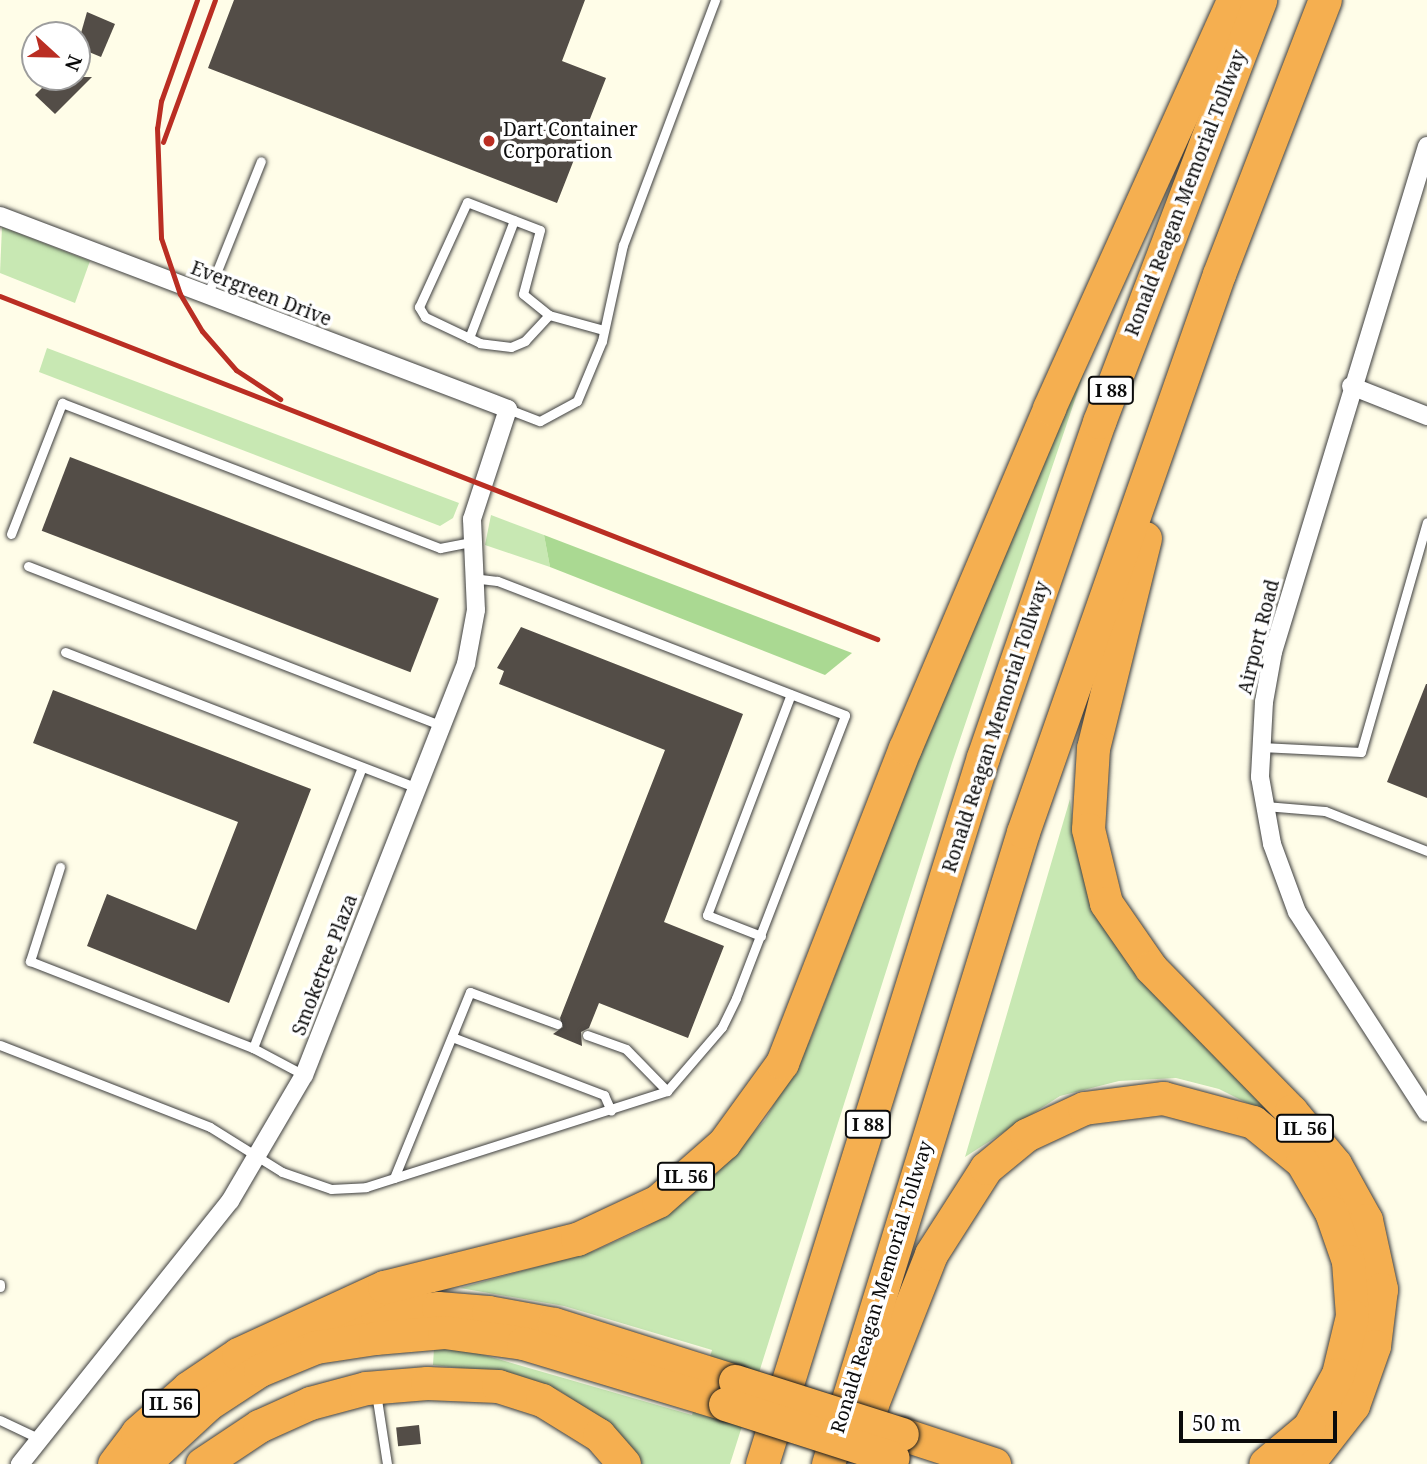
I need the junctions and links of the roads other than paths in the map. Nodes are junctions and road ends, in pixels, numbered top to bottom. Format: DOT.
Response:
graph roads {
  1 [pos="715,0"];
  2 [pos="1233,0"];
  3 [pos="1260,0"];
  4 [pos="1325,0"];
  5 [pos="1427,146"];
  6 [pos="261,161"];
  7 [pos="0,216"];
  8 [pos="513,220"];
  9 [pos="207,296"];
  10 [pos="549,314"];
  11 [pos="604,330"];
  12 [pos="469,338"];
  13 [pos="1351,386"];
  14 [pos="1175,398"];
  15 [pos="508,409"];
  16 [pos="1427,416"];
  17 [pos="1427,522"];
  18 [pos="11,534"];
  19 [pos="471,542"];
  20 [pos="28,566"];
  21 [pos="474,578"];
  22 [pos="65,652"];
  23 [pos="791,694"];
  24 [pos="442,726"];
  25 [pos="1261,747"];
  26 [pos="362,767"];
  27 [pos="417,788"];
  28 [pos="1265,806"];
  29 [pos="1427,851"];
  30 [pos="60,867"];
  31 [pos="761,936"];
  32 [pos="557,1024"];
  33 [pos="587,1035"];
  34 [pos="452,1037"];
  35 [pos="0,1045"];
  36 [pos="253,1048"];
  37 [pos="304,1075"];
  38 [pos="667,1091"];
  39 [pos="611,1111"];
  40 [pos="1427,1113"];
  41 [pos="260,1157"];
  42 [pos="394,1178"];
  43 [pos="238,1354"];
  44 [pos="375,1387"];
  45 [pos="730,1393"];
  46 [pos="0,1420"];
  47 [pos="40,1439"];
  48 [pos="902,1452"];
  49 [pos="20,1464"];
  50 [pos="114,1464"];
  51 [pos="143,1464"];
  52 [pos="202,1464"];
  53 [pos="387,1464"];
  54 [pos="624,1464"];
  55 [pos="762,1464"];
  56 [pos="828,1464"];
  57 [pos="835,1464"];
  58 [pos="994,1464"];
  59 [pos="1265,1464"];
  60 [pos="1307,1464"];
  1 -- 11 [label="lane"];
  2 -- 43 [label="highway, IL 56"];
  3 -- 55 [label="highway, Ronald Reagan Memorial Tollway / I 88"];
  4 -- 14 [label="highway, Ronald Reagan Memorial Tollway"];
  5 -- 13 [label="street, Airport Road"];
  6 -- 9 [label="lane"];
  7 -- 9 [label="street, Evergreen Drive"];
  8 -- 10 [label="lane"];
  8 -- 12 [label="lane"];
  8 -- 12 [label="lane"];
  9 -- 15 [label="street, Evergreen Drive"];
  10 -- 11 [label="lane"];
  10 -- 12 [label="lane"];
  11 -- 15 [label="lane"];
  13 -- 16 [label="street"];
  13 -- 25 [label="street, Airport Road"];
  14 -- 56 [label="highway, Ronald Reagan Memorial Tollway"];
  14 -- 60 [label="highway, IL 56"];
  15 -- 19 [label="street, Smoketree Plaza"];
  17 -- 25 [label="lane"];
  18 -- 19 [label="lane"];
  19 -- 21 [label="street, Smoketree Plaza"];
  20 -- 24 [label="lane"];
  21 -- 23 [label="lane"];
  21 -- 24 [label="street, Smoketree Plaza"];
  22 -- 26 [label="lane"];
  23 -- 31 [label="lane"];
  23 -- 31 [label="lane"];
  24 -- 27 [label="street, Smoketree Plaza"];
  25 -- 28 [label="street, Airport Road"];
  26 -- 27 [label="lane"];
  26 -- 36 [label="lane"];
  27 -- 37 [label="street, Smoketree Plaza"];
  28 -- 29 [label="lane"];
  28 -- 40 [label="street, Airport Road"];
  30 -- 36 [label="lane"];
  31 -- 38 [label="lane"];
  32 -- 34 [label="lane"];
  33 -- 38 [label="lane"];
  34 -- 39 [label="lane"];
  34 -- 42 [label="lane"];
  35 -- 41 [label="lane"];
  36 -- 37 [label="lane"];
  37 -- 41 [label="street, Smoketree Plaza"];
  38 -- 39 [label="lane"];
  39 -- 42 [label="lane"];
  41 -- 42 [label="lane"];
  41 -- 47 [label="street, Smoketree Plaza"];
  43 -- 45 [label="highway"];
  43 -- 50 [label="highway, IL 56"];
  44 -- 52 [label="highway"];
  44 -- 53 [label="lane"];
  44 -- 54 [label="highway"];
  45 -- 48 [label="highway, IL 56, bridge"];
  45 -- 51 [label="highway, IL 56"];
  46 -- 47 [label="lane"];
  47 -- 49 [label="street, Smoketree Plaza"];
  48 -- 58 [label="highway"];
  57 -- 59 [label="highway"];
}
